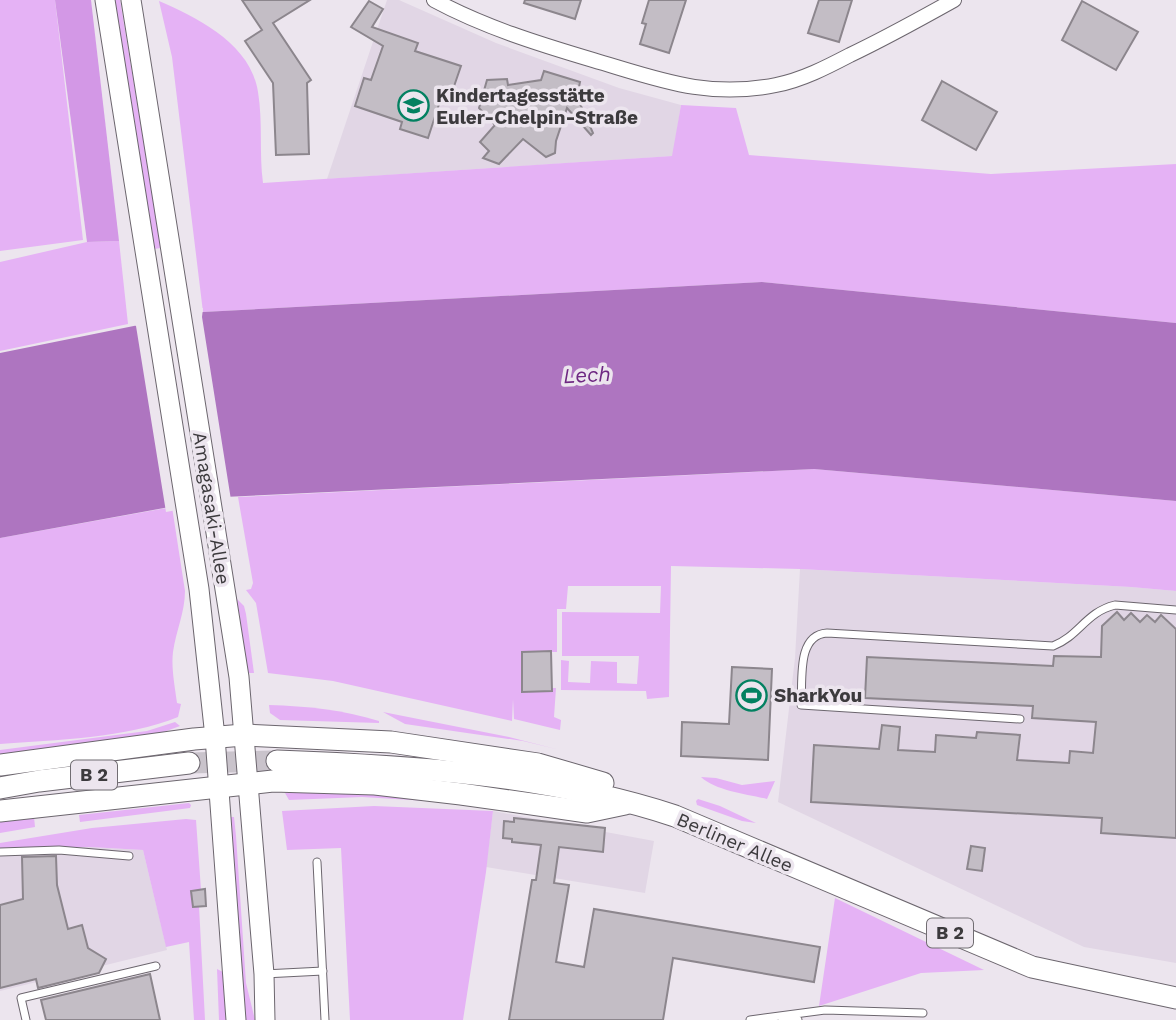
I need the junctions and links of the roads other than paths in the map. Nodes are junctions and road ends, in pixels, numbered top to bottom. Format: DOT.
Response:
graph roads {
  1 [pos="105,0"];
  2 [pos="131,0"];
  3 [pos="434,0"];
  4 [pos="954,0"];
  5 [pos="1176,610"];
  6 [pos="1020,719"];
  7 [pos="244,735"];
  8 [pos="215,737"];
  9 [pos="277,761"];
  10 [pos="189,763"];
  11 [pos="0,765"];
  12 [pos="248,784"];
  13 [pos="219,787"];
  14 [pos="0,788"];
  15 [pos="634,803"];
  16 [pos="0,811"];
  17 [pos="0,852"];
  18 [pos="129,856"];
  19 [pos="317,862"];
  20 [pos="156,965"];
  21 [pos="323,971"];
  22 [pos="264,974"];
  23 [pos="1176,998"];
  24 [pos="923,1013"];
  25 [pos="771,1016"];
  26 [pos="26,1020"];
  27 [pos="236,1020"];
  28 [pos="265,1020"];
  29 [pos="325,1020"];
  30 [pos="750,1020"];
  31 [pos="798,1020"];
  1 -- 8 [label="main road, Amagasaki-Allee"];
  2 -- 7 [label="main road, Amagasaki-Allee"];
  3 -- 4 [label="street"];
  5 -- 6 [label="lane"];
  7 -- 8 [label="main road"];
  7 -- 12 [label="main road, Amagasaki-Allee"];
  7 -- 15 [label="main road"];
  8 -- 11 [label="main road"];
  8 -- 13 [label="main road, Amagasaki-Allee"];
  9 -- 15 [label="main road, Berliner Allee / B 2"];
  10 -- 14 [label="main road, B 2"];
  12 -- 13 [label="main road"];
  12 -- 15 [label="main road"];
  12 -- 22 [label="main road, Amagasaki-Allee"];
  13 -- 16 [label="main road"];
  13 -- 27 [label="main road, Amagasaki-Allee"];
  15 -- 23 [label="main road, Berliner Allee / B 2"];
  17 -- 18 [label="lane"];
  19 -- 21 [label="lane"];
  20 -- 26 [label="lane"];
  21 -- 22 [label="lane"];
  21 -- 29 [label="lane"];
  22 -- 28 [label="main road, Amagasaki-Allee"];
  24 -- 25 [label="lane"];
  25 -- 30 [label="lane"];
  25 -- 31 [label="lane"];
}
